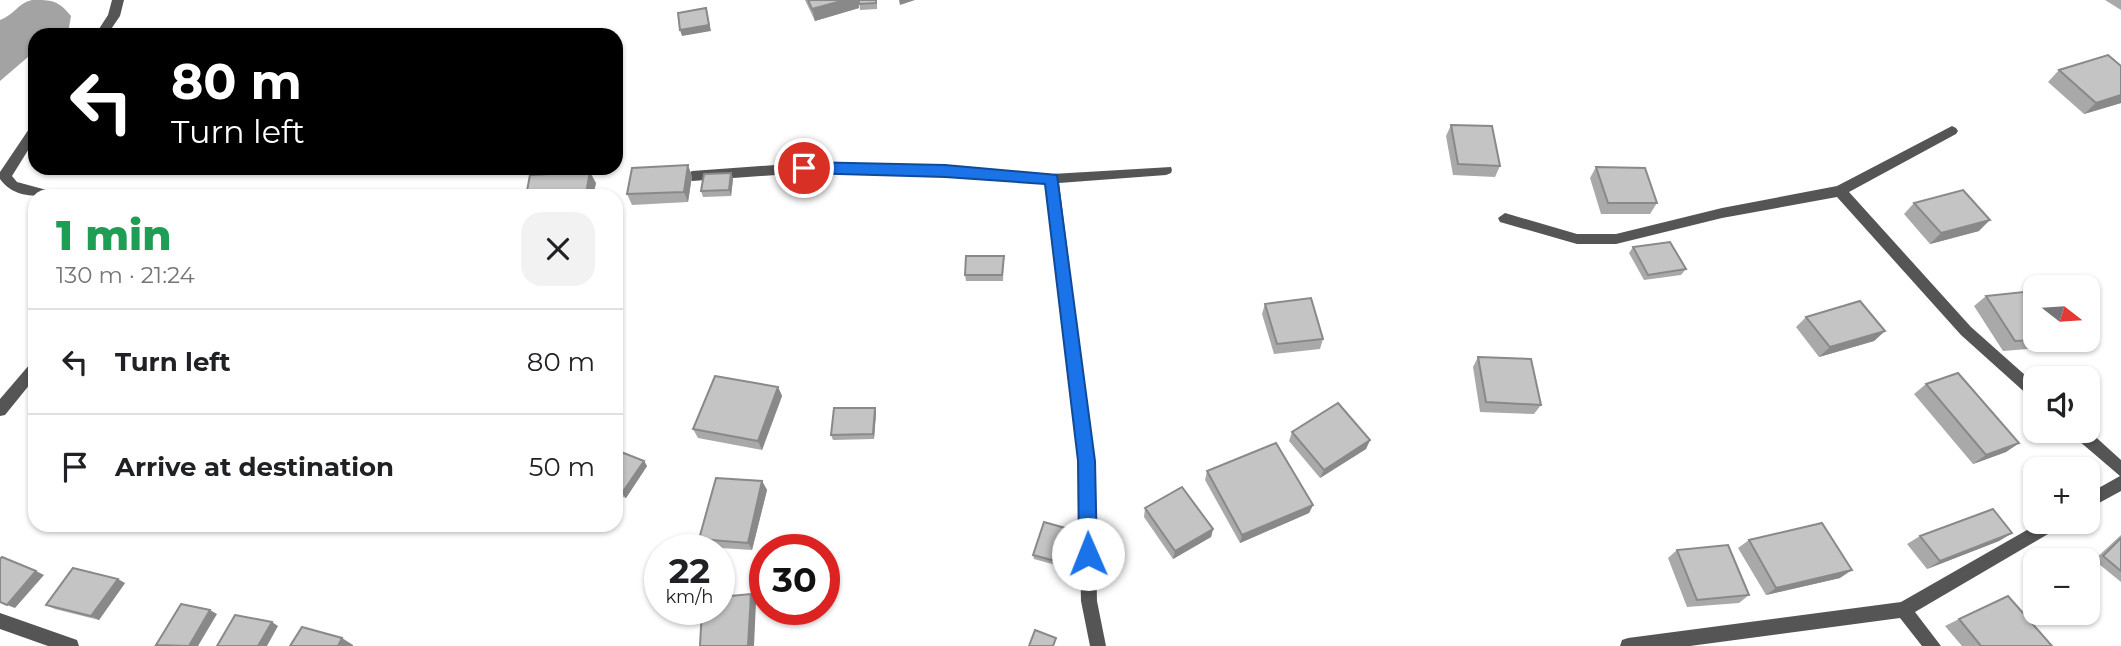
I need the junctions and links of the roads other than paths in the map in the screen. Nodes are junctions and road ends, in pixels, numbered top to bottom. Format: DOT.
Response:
graph roads {
  1 [pos="118,0"];
  2 [pos="106,28"];
  3 [pos="1952,131"];
  4 [pos="28,141"];
  5 [pos="1166,170"];
  6 [pos="692,176"];
  7 [pos="1052,179"];
  8 [pos="28,190"];
  9 [pos="1840,191"];
  10 [pos="1505,218"];
  11 [pos="28,376"];
  12 [pos="2023,382"];
  13 [pos="0,410"];
  14 [pos="2091,443"];
  15 [pos="2121,470"];
  16 [pos="2121,483"];
  17 [pos="2100,495"];
  18 [pos="2034,534"];
  19 [pos="1903,610"];
  20 [pos="0,621"];
  21 [pos="71,646"];
  22 [pos="1098,646"];
  23 [pos="1628,646"];
  24 [pos="1933,646"];
  1 -- 2 [label="street"];
  3 -- 9 [label="street"];
  4 -- 8 [label="street"];
  5 -- 7 [label="street"];
  6 -- 7 [label="street"];
  7 -- 22 [label="street"];
  9 -- 10 [label="street"];
  9 -- 12 [label="street"];
  11 -- 13 [label="street"];
  14 -- 15 [label="street"];
  16 -- 17 [label="street"];
  18 -- 19 [label="street"];
  19 -- 23 [label="street"];
  19 -- 24 [label="street"];
  20 -- 21 [label="street"];
}
